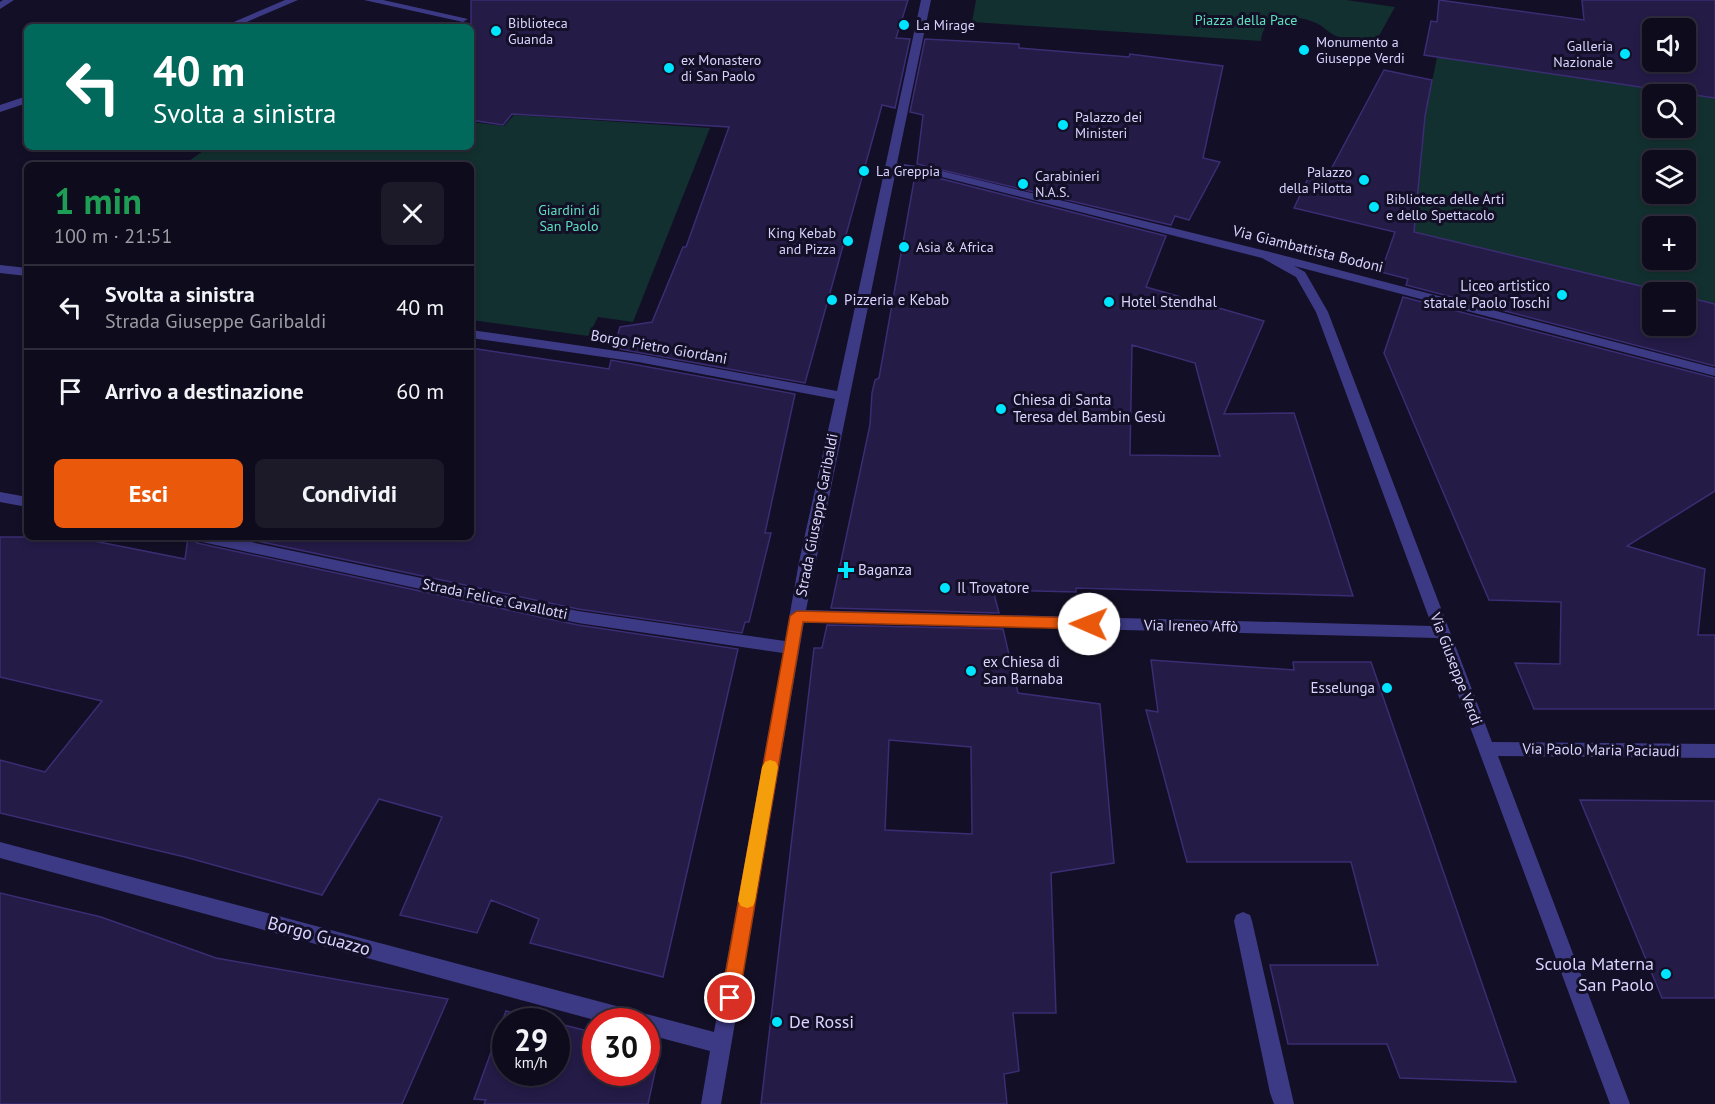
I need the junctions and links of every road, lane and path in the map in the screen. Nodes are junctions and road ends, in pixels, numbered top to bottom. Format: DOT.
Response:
graph roads {
  1 [pos="9,0"];
  2 [pos="293,0"];
  3 [pos="369,0"];
  4 [pos="926,0"];
  5 [pos="0,6"];
  6 [pos="463,19"];
  7 [pos="233,24"];
  8 [pos="24,100"];
  9 [pos="0,109"];
  10 [pos="891,166"];
  11 [pos="1266,255"];
  12 [pos="0,269"];
  13 [pos="24,272"];
  14 [pos="474,334"];
  15 [pos="1715,372"];
  16 [pos="842,396"];
  17 [pos="0,497"];
  18 [pos="24,501"];
  19 [pos="216,540"];
  20 [pos="797,616"];
  21 [pos="1442,632"];
  22 [pos="791,648"];
  23 [pos="1486,749"];
  24 [pos="1715,751"];
  25 [pos="0,850"];
  26 [pos="1243,921"];
  27 [pos="587,1008"];
  28 [pos="660,1028"];
  29 [pos="722,1044"];
  30 [pos="711,1104"];
  31 [pos="1284,1104"];
  32 [pos="1620,1104"];
  1 -- 5 [label="street"];
  2 -- 7 [label="street"];
  3 -- 6 [label="street"];
  4 -- 10 [label="street, Strada Giuseppe Garibaldi"];
  8 -- 9 [label="street"];
  10 -- 11 [label="street, Via Giambattista Bodoni"];
  10 -- 16 [label="street, Strada Giuseppe Garibaldi"];
  11 -- 15 [label="street, Via Giambattista Bodoni"];
  11 -- 21 [label="street, Via Giuseppe Verdi"];
  12 -- 13 [label="street"];
  14 -- 16 [label="street, Borgo Pietro Giordani"];
  16 -- 20 [label="street, Strada Giuseppe Garibaldi"];
  17 -- 18 [label="street"];
  19 -- 22 [label="street, Strada Felice Cavallotti"];
  20 -- 21 [label="street, Via Ireneo Affò"];
  20 -- 22 [label="street, Strada Giuseppe Garibaldi"];
  21 -- 23 [label="street, Via Giuseppe Verdi"];
  22 -- 29 [label="street, Strada Giuseppe Garibaldi"];
  23 -- 24 [label="street, Via Paolo Maria Paciaudi"];
  23 -- 32 [label="street, Via Giuseppe Verdi"];
  25 -- 27 [label="street, Borgo Guazzo"];
  26 -- 31 [label="street"];
  28 -- 29 [label="street"];
  29 -- 30 [label="street, Strada Giuseppe Garibaldi"];
}
